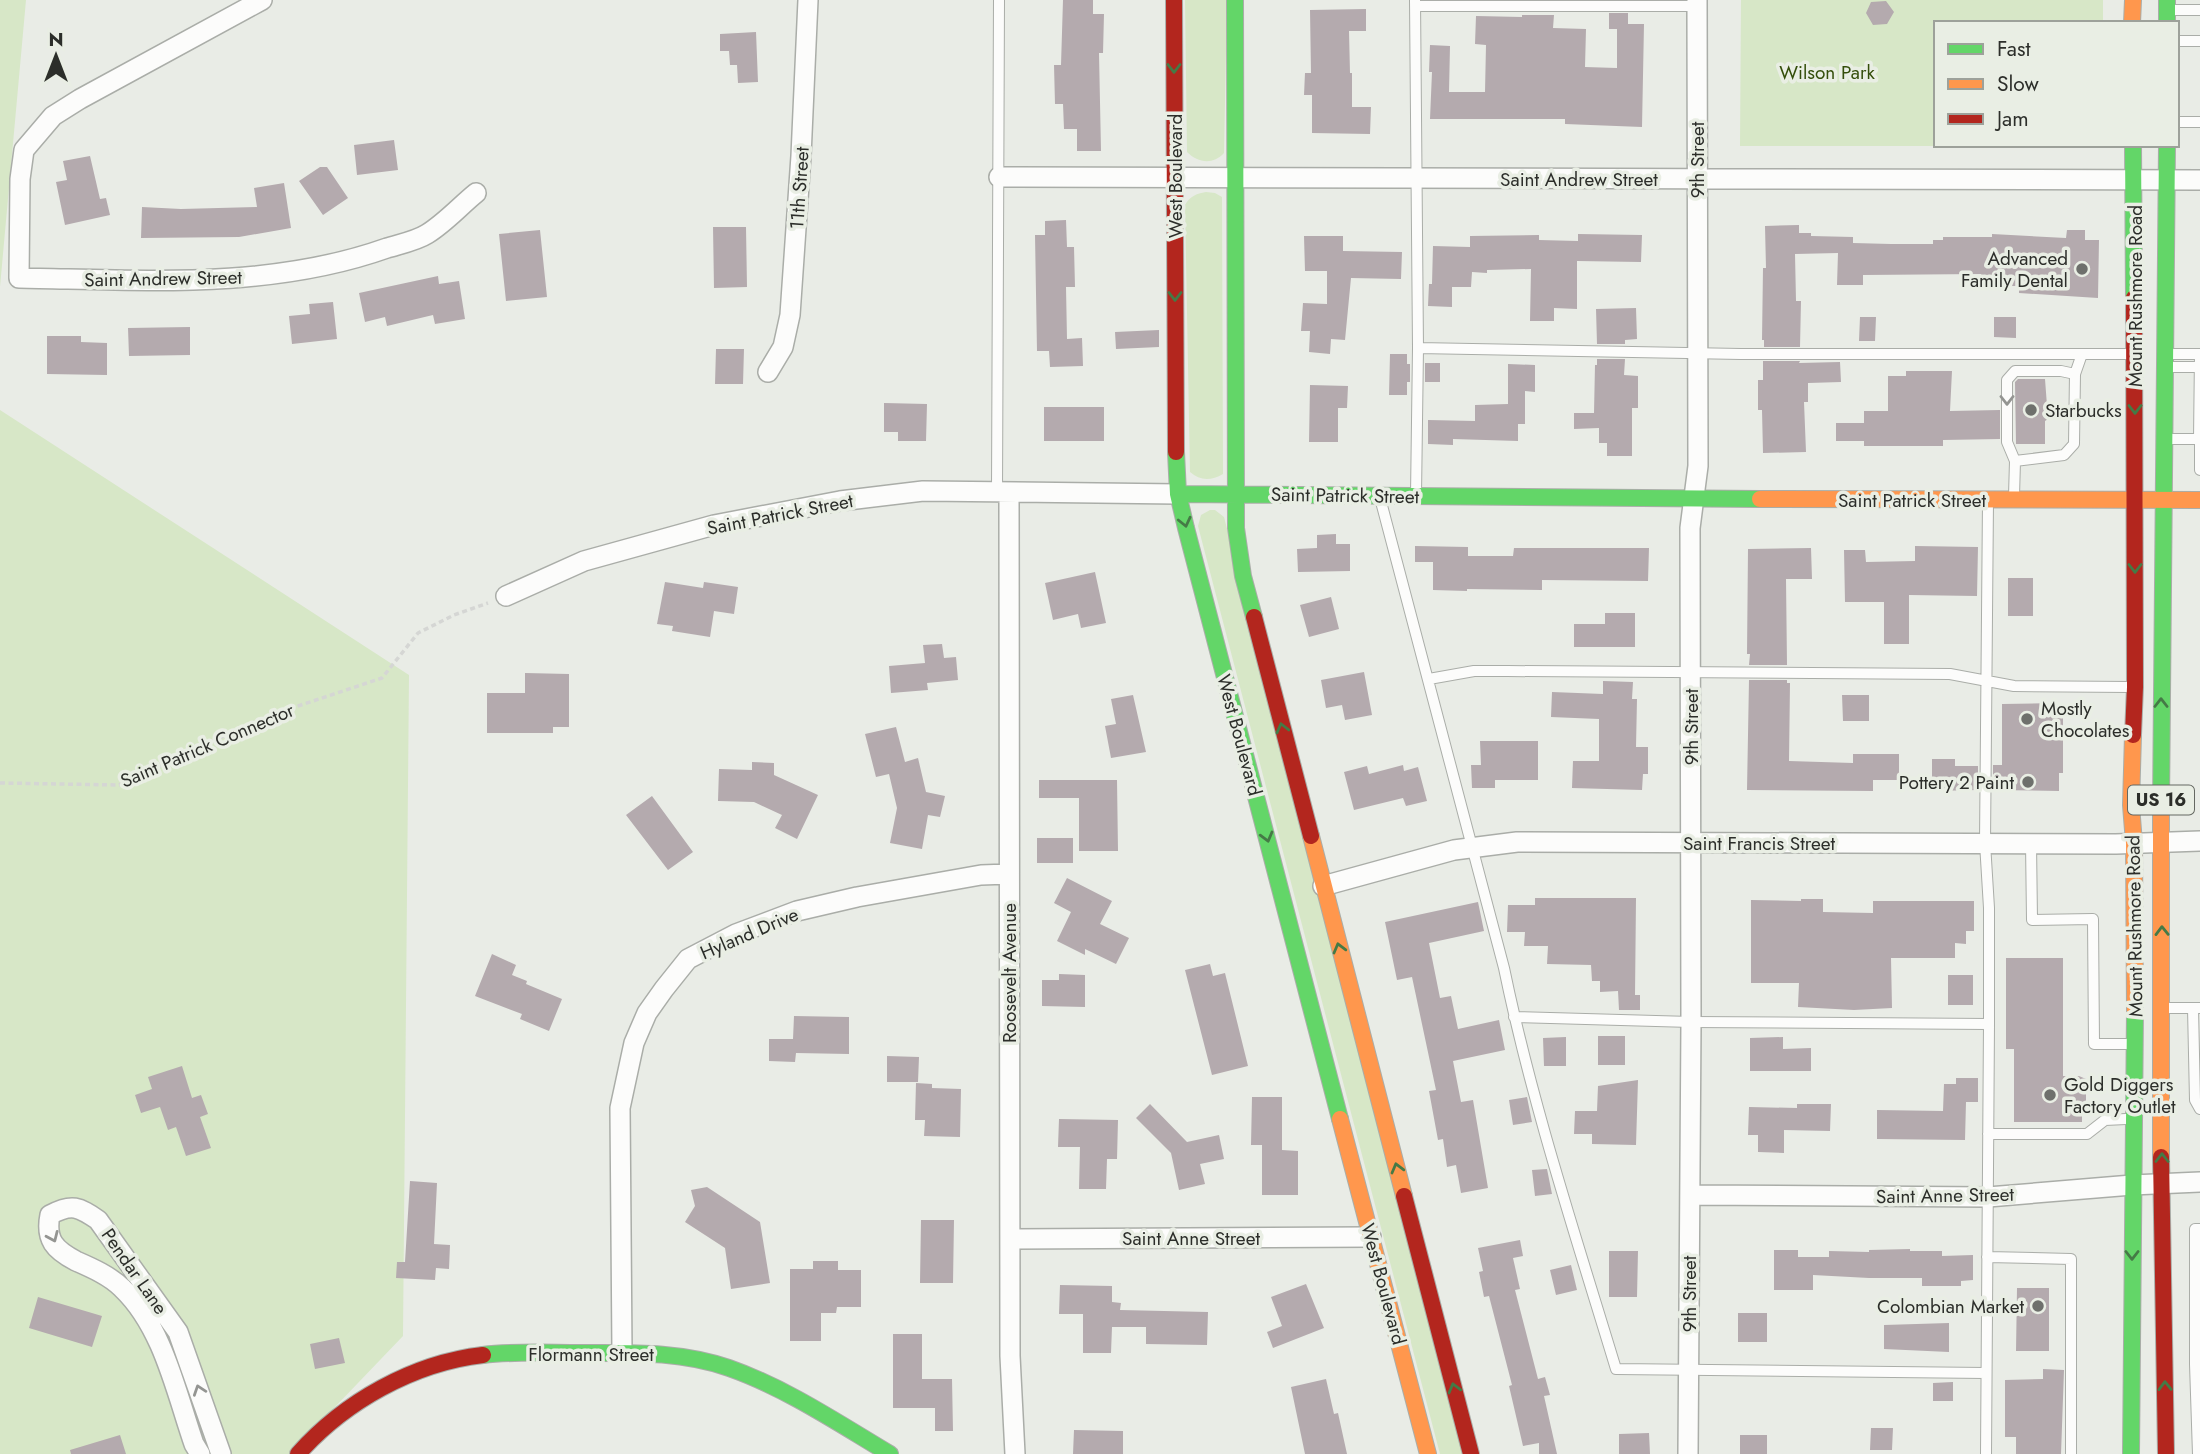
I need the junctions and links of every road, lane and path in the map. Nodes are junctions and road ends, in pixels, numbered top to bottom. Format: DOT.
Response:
graph roads {
  1 [pos="262,0"];
  2 [pos="808,0"];
  3 [pos="999,0"];
  4 [pos="1174,0"];
  5 [pos="1236,0"];
  6 [pos="2133,0"];
  7 [pos="1415,3"];
  8 [pos="1697,3"];
  9 [pos="2200,10"];
  10 [pos="2167,11"];
  11 [pos="2133,21"];
  12 [pos="2179,41"];
  13 [pos="2200,41"];
  14 [pos="2179,122"];
  15 [pos="2200,122"];
  16 [pos="2133,147"];
  17 [pos="2167,147"];
  18 [pos="999,177"];
  19 [pos="1174,178"];
  20 [pos="1237,178"];
  21 [pos="1415,179"];
  22 [pos="1696,179"];
  23 [pos="2200,180"];
  24 [pos="2134,181"];
  25 [pos="2166,181"];
  26 [pos="476,193"];
  27 [pos="1418,348"];
  28 [pos="1698,352"];
  29 [pos="2082,354"];
  30 [pos="2200,354"];
  31 [pos="2135,355"];
  32 [pos="2165,361"];
  33 [pos="2200,367"];
  34 [pos="768,372"];
  35 [pos="2075,374"];
  36 [pos="2200,389"];
  37 [pos="2163,439"];
  38 [pos="2200,439"];
  39 [pos="2015,461"];
  40 [pos="2200,470"];
  41 [pos="1003,491"];
  42 [pos="1178,494"];
  43 [pos="1235,494"];
  44 [pos="1380,495"];
  45 [pos="1416,496"];
  46 [pos="1695,499"];
  47 [pos="1988,500"];
  48 [pos="2014,500"];
  49 [pos="2135,500"];
  50 [pos="2162,500"];
  51 [pos="2200,500"];
  52 [pos="506,596"];
  53 [pos="1691,672"];
  54 [pos="1429,679"];
  55 [pos="1986,681"];
  56 [pos="2135,687"];
  57 [pos="0,783"];
  58 [pos="2200,841"];
  59 [pos="2161,842"];
  60 [pos="1985,843"];
  61 [pos="2031,843"];
  62 [pos="2134,843"];
  63 [pos="1691,844"];
  64 [pos="1473,847"];
  65 [pos="1008,873"];
  66 [pos="1322,886"];
  67 [pos="2162,1008"];
  68 [pos="2197,1008"];
  69 [pos="1514,1017"];
  70 [pos="1691,1022"];
  71 [pos="1989,1024"];
  72 [pos="2134,1044"];
  73 [pos="2200,1109"];
  74 [pos="2133,1119"];
  75 [pos="1989,1134"];
  76 [pos="2200,1182"];
  77 [pos="2161,1184"];
  78 [pos="2132,1185"];
  79 [pos="1690,1195"];
  80 [pos="1988,1197"];
  81 [pos="2200,1229"];
  82 [pos="1371,1237"];
  83 [pos="1011,1239"];
  84 [pos="1987,1257"];
  85 [pos="622,1352"];
  86 [pos="1689,1371"];
  87 [pos="1986,1373"];
  88 [pos="200,1454"];
  89 [pos="221,1454"];
  90 [pos="298,1454"];
  91 [pos="890,1454"];
  92 [pos="1015,1454"];
  93 [pos="1428,1454"];
  94 [pos="1471,1454"];
  95 [pos="1688,1454"];
  96 [pos="1986,1454"];
  97 [pos="2071,1454"];
  98 [pos="2131,1454"];
  99 [pos="2166,1454"];
  100 [pos="2198,1454"];
  1 -- 26 [label="street, Saint Andrew Street"];
  2 -- 34 [label="street, 11th Street"];
  3 -- 18 [label="lane"];
  4 -- 19 [label="main road, West Boulevard, one-way"];
  5 -- 20 [label="main road"];
  6 -- 11 [label="main road"];
  7 -- 8 [label="lane"];
  7 -- 21 [label="lane"];
  8 -- 22 [label="street, 9th Street"];
  9 -- 10 [label="lane"];
  12 -- 13 [label="lane"];
  14 -- 15 [label="lane"];
  16 -- 24 [label="main road, Mount Rushmore Road / US 16"];
  17 -- 25 [label="main road, Mount Rushmore Road / US 16"];
  18 -- 19 [label="street, Saint Andrew Street"];
  18 -- 41 [label="lane"];
  19 -- 20 [label="street, Saint Andrew Street"];
  19 -- 42 [label="main road, West Boulevard, one-way"];
  20 -- 21 [label="street, Saint Andrew Street"];
  20 -- 43 [label="main road"];
  21 -- 22 [label="street, Saint Andrew Street"];
  21 -- 27 [label="lane"];
  22 -- 24 [label="street, Saint Andrew Street"];
  22 -- 28 [label="street, 9th Street"];
  23 -- 25 [label="street, Saint Andrew Street"];
  24 -- 25 [label="street, Saint Andrew Street"];
  24 -- 31 [label="main road, Mount Rushmore Road / US 16"];
  25 -- 32 [label="main road, Mount Rushmore Road / US 16"];
  27 -- 28 [label="lane"];
  27 -- 45 [label="lane"];
  28 -- 29 [label="lane"];
  28 -- 46 [label="street, 9th Street"];
  29 -- 31 [label="lane"];
  29 -- 35 [label="lane"];
  30 -- 32 [label="lane"];
  30 -- 33 [label="lane"];
  31 -- 49 [label="main road, Mount Rushmore Road / US 16, one-way"];
  32 -- 33 [label="lane"];
  32 -- 37 [label="main road, Mount Rushmore Road / US 16"];
  33 -- 36 [label="lane"];
  35 -- 39 [label="lane"];
  35 -- 39 [label="lane, one-way"];
  36 -- 38 [label="lane"];
  37 -- 38 [label="lane"];
  37 -- 50 [label="main road, Mount Rushmore Road / US 16"];
  38 -- 40 [label="lane"];
  39 -- 48 [label="lane"];
  41 -- 42 [label="street, Saint Patrick Street"];
  41 -- 52 [label="street, Saint Patrick Street"];
  41 -- 65 [label="street, Roosevelt Avenue"];
  42 -- 43 [label="main road, Saint Patrick Street"];
  42 -- 82 [label="main road, West Boulevard, one-way"];
  43 -- 44 [label="main road, Saint Patrick Street"];
  66 -- 43 [label="main road, one-way"];
  44 -- 45 [label="main road, Saint Patrick Street"];
  44 -- 54 [label="lane"];
  45 -- 46 [label="main road, Saint Patrick Street"];
  46 -- 47 [label="main road, Saint Patrick Street"];
  46 -- 53 [label="street, 9th Street"];
  47 -- 48 [label="main road, Saint Patrick Street"];
  47 -- 55 [label="lane"];
  48 -- 49 [label="main road, Saint Patrick Street"];
  49 -- 50 [label="main road, Saint Patrick Street"];
  49 -- 56 [label="main road, Mount Rushmore Road / US 16, one-way"];
  50 -- 51 [label="main road, Saint Patrick Street"];
  59 -- 50 [label="main road, Mount Rushmore Road / US 16, one-way"];
  52 -- 57 [label="path, Saint Patrick Connector"];
  53 -- 54 [label="lane"];
  53 -- 55 [label="lane"];
  53 -- 63 [label="street, 9th Street"];
  54 -- 64 [label="lane"];
  55 -- 56 [label="lane"];
  55 -- 60 [label="lane"];
  56 -- 62 [label="main road, Mount Rushmore Road / US 16"];
  58 -- 59 [label="street, Saint Francis Street"];
  59 -- 62 [label="street, Saint Francis Street"];
  67 -- 59 [label="main road, Mount Rushmore Road / US 16, one-way"];
  60 -- 61 [label="street, Saint Francis Street"];
  60 -- 63 [label="street, Saint Francis Street"];
  60 -- 71 [label="lane"];
  61 -- 62 [label="street, Saint Francis Street"];
  61 -- 72 [label="lane"];
  62 -- 72 [label="main road, Mount Rushmore Road / US 16"];
  63 -- 64 [label="street, Saint Francis Street"];
  63 -- 70 [label="street, 9th Street"];
  64 -- 66 [label="street, Saint Francis Street"];
  64 -- 69 [label="lane"];
  65 -- 83 [label="street, Roosevelt Avenue"];
  65 -- 85 [label="street, Hyland Drive"];
  94 -- 66 [label="main road, one-way"];
  67 -- 68 [label="lane"];
  77 -- 67 [label="main road, Mount Rushmore Road / US 16, one-way"];
  68 -- 73 [label="lane"];
  69 -- 70 [label="lane"];
  69 -- 86 [label="lane"];
  70 -- 71 [label="lane"];
  70 -- 79 [label="street, 9th Street"];
  71 -- 75 [label="lane"];
  72 -- 74 [label="main road, Mount Rushmore Road / US 16"];
  74 -- 75 [label="lane"];
  74 -- 78 [label="main road, Mount Rushmore Road / US 16"];
  75 -- 80 [label="lane"];
  76 -- 77 [label="street, Saint Anne Street"];
  77 -- 78 [label="street, Saint Anne Street"];
  99 -- 77 [label="main road, Mount Rushmore Road / US 16, one-way"];
  78 -- 80 [label="street, Saint Anne Street"];
  78 -- 98 [label="main road, Mount Rushmore Road / US 16, one-way"];
  79 -- 80 [label="street, Saint Anne Street"];
  79 -- 86 [label="street, 9th Street"];
  80 -- 84 [label="lane"];
  81 -- 100 [label="lane"];
  82 -- 83 [label="street, Saint Anne Street"];
  82 -- 93 [label="main road, West Boulevard"];
  83 -- 92 [label="street, Roosevelt Avenue"];
  84 -- 87 [label="lane"];
  84 -- 97 [label="lane"];
  85 -- 90 [label="main road, Flormann Street"];
  85 -- 91 [label="main road, Flormann Street"];
  86 -- 87 [label="lane"];
  86 -- 95 [label="street, 9th Street"];
  87 -- 96 [label="lane"];
  89 -- 88 [label="street, Pendar Lane, one-way"];
}
